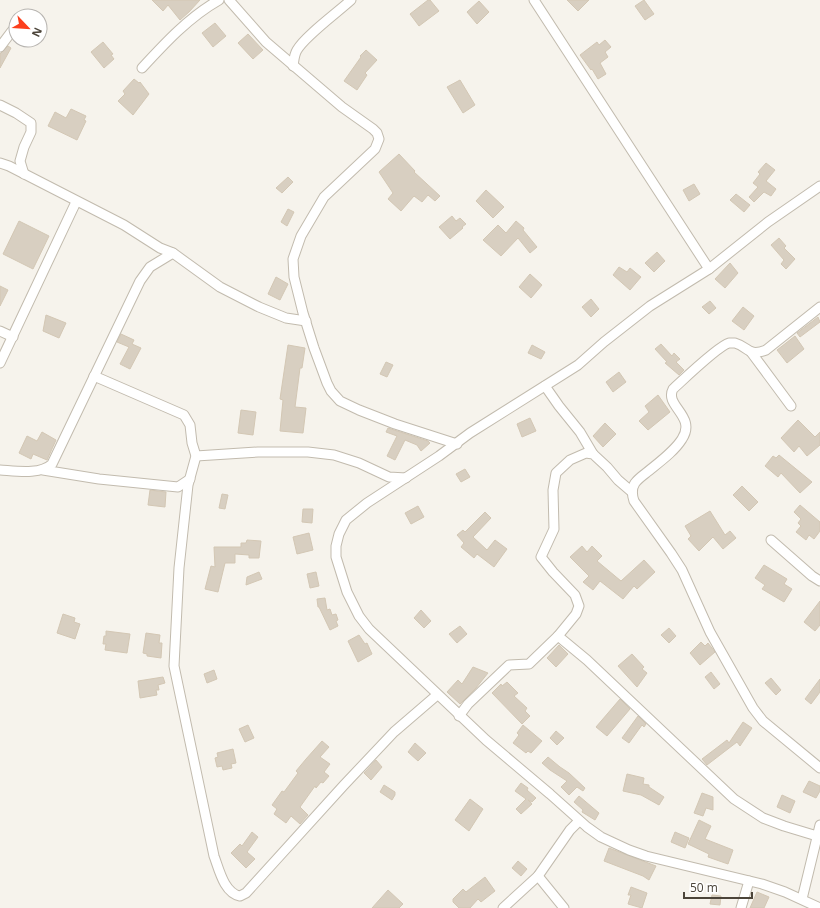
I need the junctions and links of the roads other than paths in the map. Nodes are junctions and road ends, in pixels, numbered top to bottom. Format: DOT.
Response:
graph roads {
  1 [pos="219,0"];
  2 [pos="229,0"];
  3 [pos="351,0"];
  4 [pos="534,0"];
  5 [pos="8,36"];
  6 [pos="0,47"];
  7 [pos="293,66"];
  8 [pos="142,68"];
  9 [pos="0,105"];
  10 [pos="0,163"];
  11 [pos="24,174"];
  12 [pos="820,186"];
  13 [pos="76,202"];
  14 [pos="173,253"];
  15 [pos="708,269"];
  16 [pos="820,307"];
  17 [pos="306,321"];
  18 [pos="0,331"];
  19 [pos="12,337"];
  20 [pos="751,352"];
  21 [pos="0,363"];
  22 [pos="94,376"];
  23 [pos="545,386"];
  24 [pos="791,406"];
  25 [pos="457,444"];
  26 [pos="593,454"];
  27 [pos="196,456"];
  28 [pos="0,470"];
  29 [pos="43,470"];
  30 [pos="406,478"];
  31 [pos="190,479"];
  32 [pos="632,492"];
  33 [pos="771,540"];
  34 [pos="820,581"];
  35 [pos="558,636"];
  36 [pos="436,695"];
  37 [pos="459,716"];
  38 [pos="820,768"];
  39 [pos="579,821"];
  40 [pos="820,825"];
  41 [pos="817,836"];
  42 [pos="538,876"];
  43 [pos="749,881"];
  44 [pos="802,899"];
  45 [pos="503,908"];
  46 [pos="564,908"];
  47 [pos="741,908"];
  48 [pos="820,908"];
  1 -- 8 [label="street"];
  2 -- 7 [label="street"];
  3 -- 7 [label="street"];
  4 -- 15 [label="street"];
  5 -- 6 [label="street"];
  7 -- 17 [label="street"];
  9 -- 11 [label="street"];
  10 -- 11 [label="street"];
  11 -- 13 [label="street"];
  12 -- 15 [label="street"];
  13 -- 14 [label="street"];
  13 -- 19 [label="street"];
  14 -- 17 [label="street"];
  14 -- 22 [label="street"];
  15 -- 23 [label="street"];
  16 -- 20 [label="street"];
  17 -- 25 [label="street"];
  18 -- 19 [label="street"];
  19 -- 21 [label="street"];
  20 -- 24 [label="street"];
  20 -- 32 [label="street"];
  22 -- 27 [label="street"];
  22 -- 29 [label="street"];
  23 -- 25 [label="street"];
  23 -- 26 [label="street"];
  25 -- 30 [label="street"];
  26 -- 32 [label="street"];
  26 -- 35 [label="street"];
  27 -- 30 [label="street"];
  27 -- 31 [label="street"];
  28 -- 29 [label="street"];
  29 -- 31 [label="street"];
  30 -- 36 [label="street"];
  31 -- 36 [label="street"];
  32 -- 38 [label="street"];
  33 -- 34 [label="street"];
  35 -- 37 [label="street"];
  35 -- 41 [label="street"];
  36 -- 37 [label="street"];
  37 -- 39 [label="street"];
  39 -- 42 [label="street"];
  39 -- 43 [label="street"];
  40 -- 41 [label="street"];
  41 -- 44 [label="street"];
  42 -- 45 [label="street"];
  42 -- 46 [label="street"];
  43 -- 44 [label="street"];
  43 -- 47 [label="street"];
  44 -- 48 [label="street"];
}
